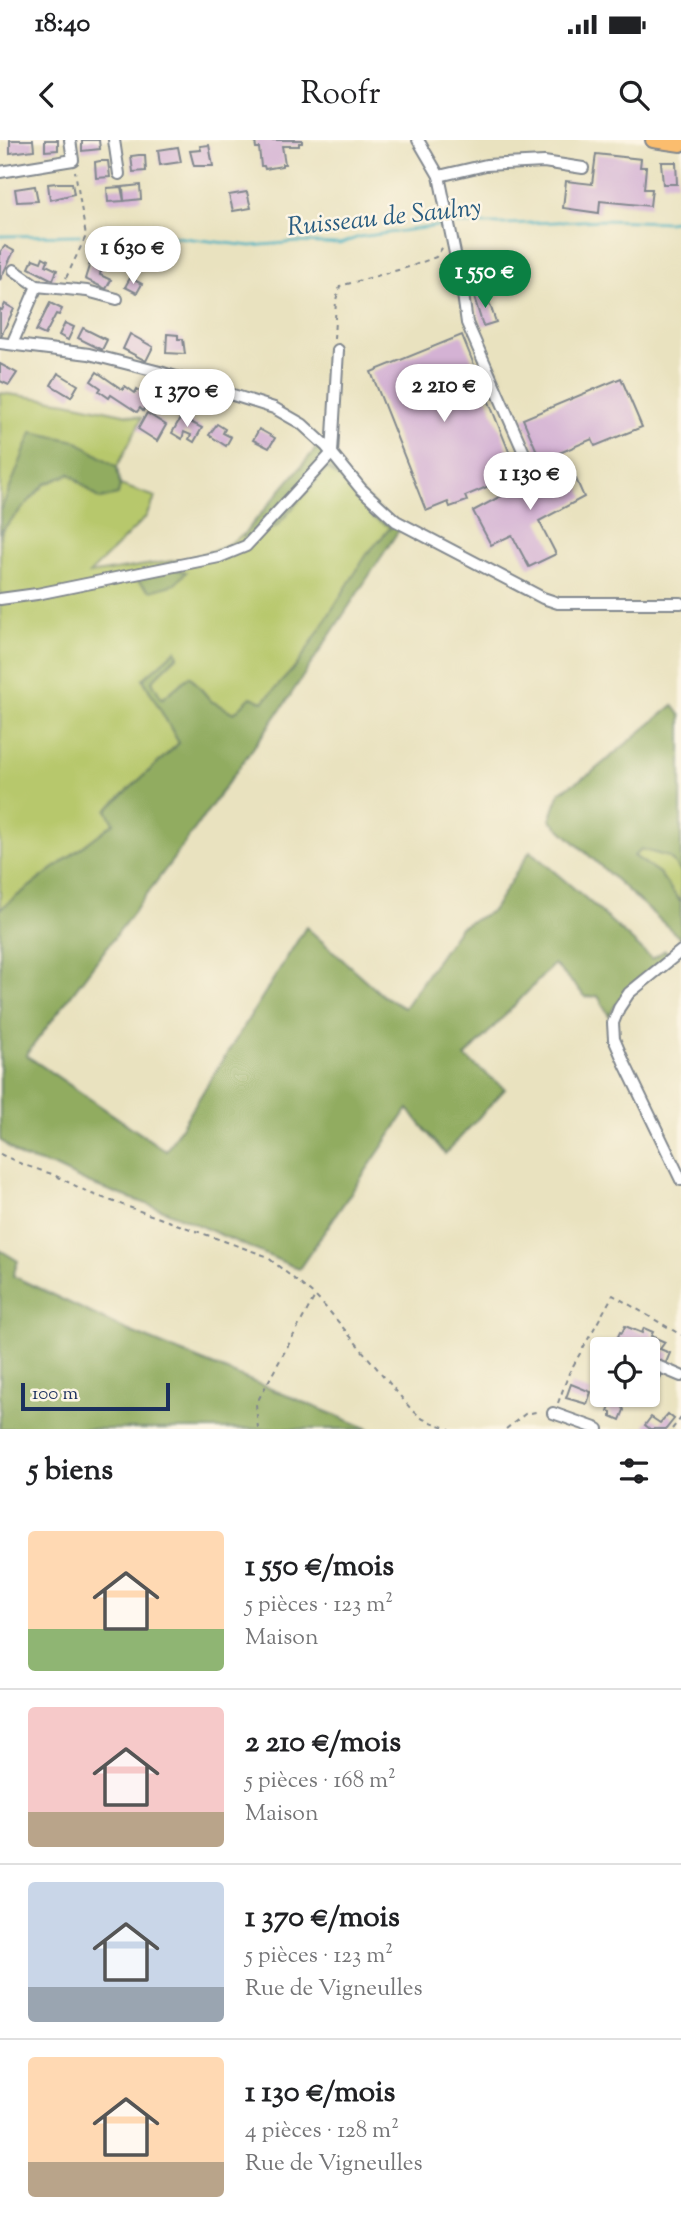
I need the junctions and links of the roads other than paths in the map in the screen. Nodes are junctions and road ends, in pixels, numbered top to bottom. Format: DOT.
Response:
graph roads {
  1 [pos="70,140"];
  2 [pos="114,140"];
  3 [pos="418,140"];
  4 [pos="653,140"];
  5 [pos="681,144"];
  6 [pos="583,168"];
  7 [pos="0,172"];
  8 [pos="119,174"];
  9 [pos="439,176"];
  10 [pos="14,270"];
  11 [pos="37,286"];
  12 [pos="117,299"];
  13 [pos="6,344"];
  14 [pos="338,350"];
  15 [pos="332,453"];
  16 [pos="532,471"];
  17 [pos="0,599"];
  18 [pos="681,603"];
  19 [pos="681,951"];
  20 [pos="681,1180"];
  21 [pos="660,1367"];
  22 [pos="681,1376"];
  23 [pos="553,1413"];
  24 [pos="598,1429"];
  1 -- 7 [label="street"];
  2 -- 8 [label="street"];
  3 -- 9 [label="street"];
  4 -- 5 [label="main road"];
  6 -- 9 [label="street"];
  9 -- 16 [label="street"];
  10 -- 11 [label="street"];
  11 -- 12 [label="street"];
  11 -- 13 [label="street"];
  13 -- 15 [label="street"];
  14 -- 15 [label="street"];
  15 -- 17 [label="street"];
  15 -- 18 [label="street"];
  19 -- 20 [label="street"];
  21 -- 22 [label="street"];
  23 -- 24 [label="street"];
}
